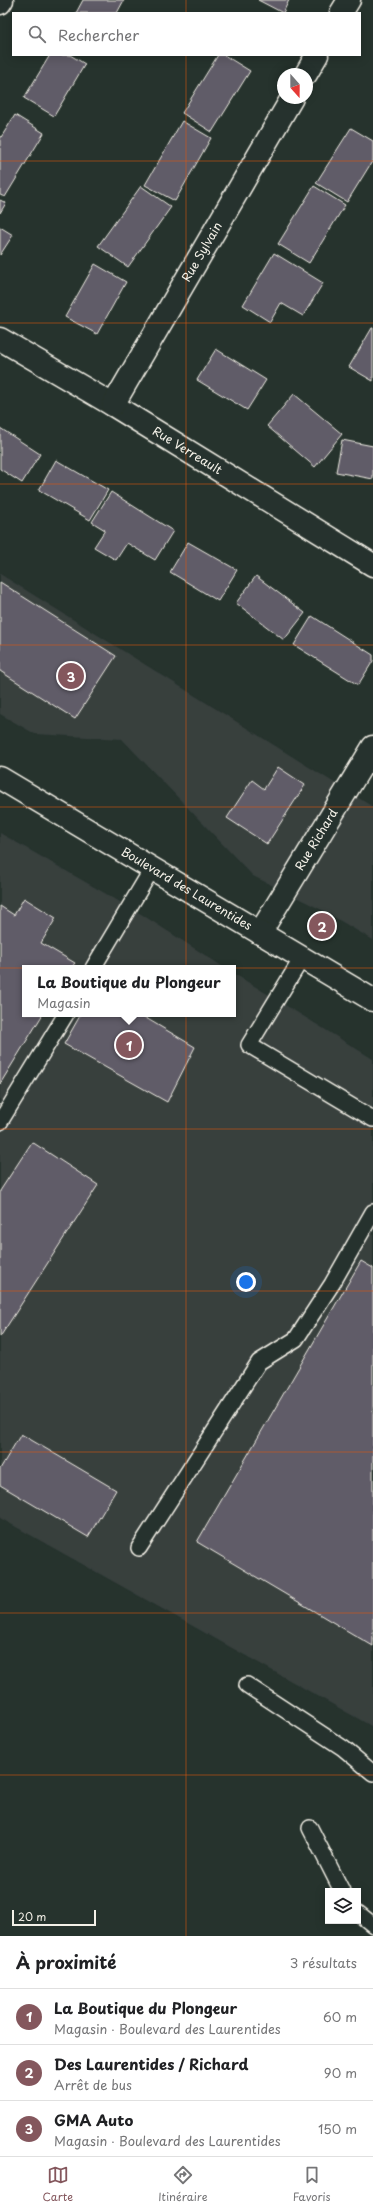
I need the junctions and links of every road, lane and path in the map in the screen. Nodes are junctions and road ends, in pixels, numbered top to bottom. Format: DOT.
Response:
graph roads {
  1 [pos="2,0"];
  2 [pos="349,0"];
  3 [pos="0,3"];
  4 [pos="342,12"];
  5 [pos="316,56"];
  6 [pos="309,68"];
  7 [pos="289,104"];
  8 [pos="0,339"];
  9 [pos="113,405"];
  10 [pos="373,565"];
  11 [pos="373,747"];
  12 [pos="0,778"];
  13 [pos="152,869"];
  14 [pos="260,933"];
  15 [pos="302,958"];
  16 [pos="95,965"];
  17 [pos="373,1000"];
  18 [pos="64,1017"];
  19 [pos="373,1119"];
  20 [pos="0,1122"];
  21 [pos="373,1212"];
  22 [pos="139,1548"];
  23 [pos="247,1685"];
  24 [pos="373,1773"];
  25 [pos="310,1828"];
  26 [pos="340,1888"];
  27 [pos="361,1915"];
  28 [pos="373,1925"];
  1 -- 3 [label="street"];
  2 -- 4 [label="street"];
  5 -- 6 [label="street"];
  7 -- 9 [label="street, Rue Sylvain"];
  8 -- 9 [label="street, Rue Verreault"];
  9 -- 10 [label="street, Rue Verreault"];
  11 -- 14 [label="street, Rue Richard"];
  12 -- 13 [label="street, Boulevard des Laurentides"];
  13 -- 14 [label="street, Boulevard des Laurentides"];
  13 -- 16 [label="lane"];
  14 -- 15 [label="street, Boulevard des Laurentides"];
  15 -- 17 [label="street, Boulevard des Laurentides"];
  15 -- 19 [label="lane"];
  18 -- 20 [label="lane"];
  21 -- 22 [label="lane"];
  23 -- 24 [label="lane"];
  25 -- 26 [label="lane"];
  27 -- 28 [label="lane"];
}
